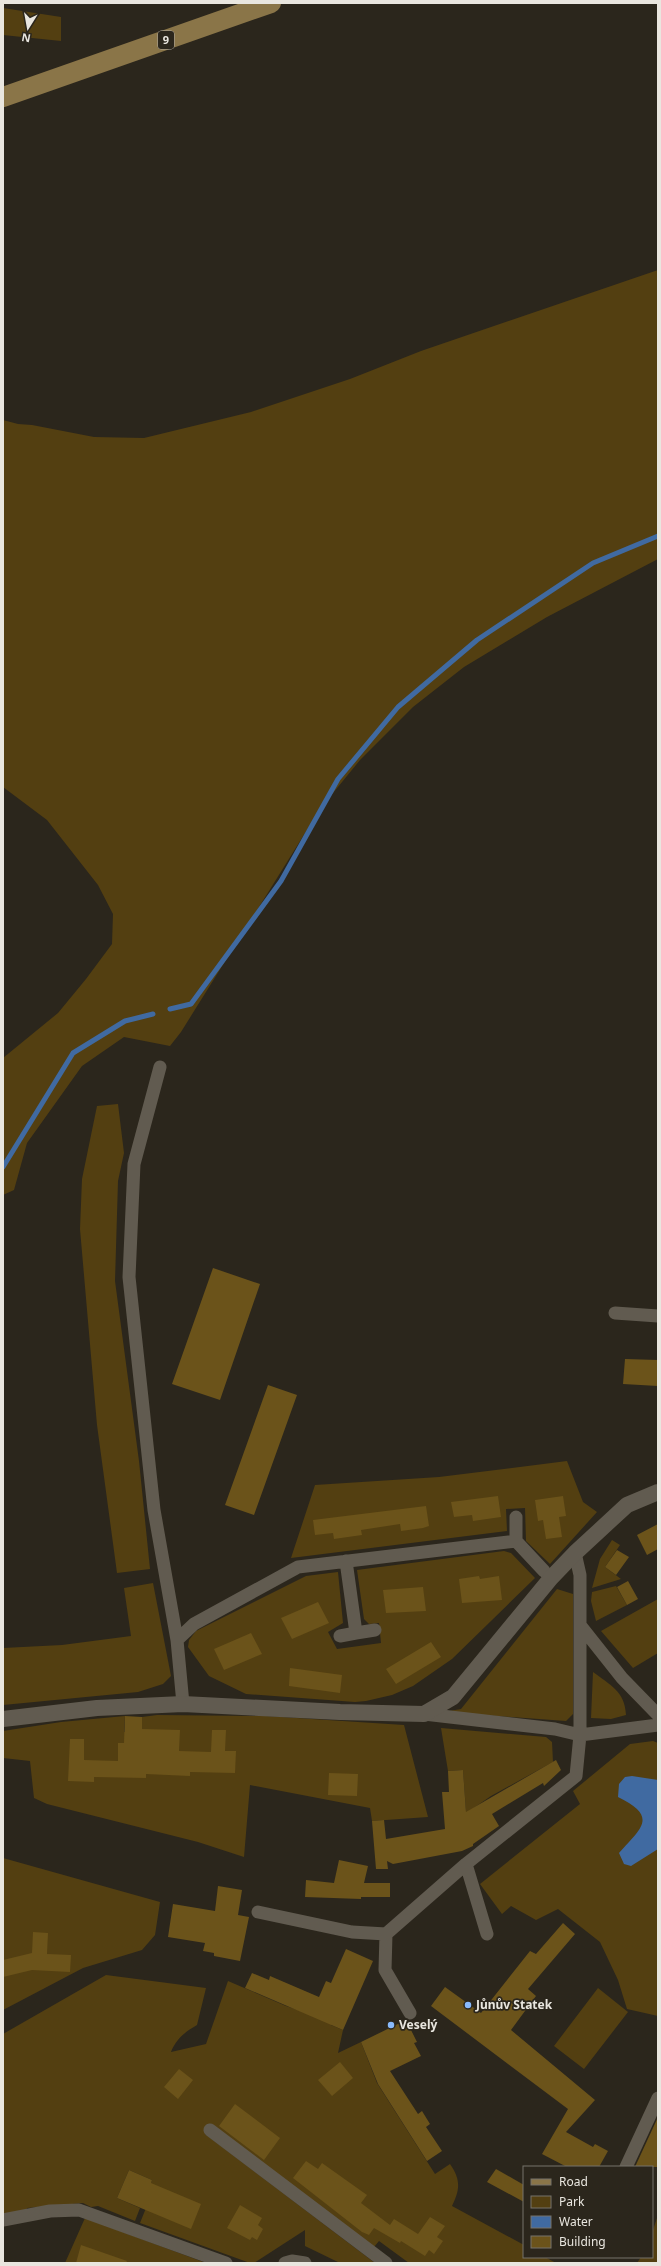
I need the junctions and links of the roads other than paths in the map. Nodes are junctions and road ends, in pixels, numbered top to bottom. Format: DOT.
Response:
graph roads {
  1 [pos="270,3"];
  2 [pos="3,97"];
  3 [pos="160,1067"];
  4 [pos="615,1313"];
  5 [pos="658,1316"];
  6 [pos="658,1492"];
  7 [pos="516,1517"];
  8 [pos="516,1541"];
  9 [pos="575,1553"];
  10 [pos="346,1561"];
  11 [pos="544,1571"];
  12 [pos="580,1625"];
  13 [pos="375,1630"];
  14 [pos="356,1633"];
  15 [pos="340,1636"];
  16 [pos="177,1640"];
  17 [pos="183,1704"];
  18 [pos="657,1710"];
  19 [pos="424,1714"];
  20 [pos="3,1719"];
  21 [pos="658,1724"];
  22 [pos="580,1735"];
  23 [pos="466,1864"];
  24 [pos="258,1912"];
  25 [pos="386,1934"];
  26 [pos="487,1934"];
  27 [pos="410,2013"];
  28 [pos="658,2098"];
  29 [pos="210,2130"];
  30 [pos="626,2166"];
  31 [pos="3,2220"];
  32 [pos="226,2263"];
  33 [pos="285,2263"];
  34 [pos="305,2263"];
  35 [pos="386,2263"];
  1 -- 2 [label="main road, 9"];
  3 -- 16 [label="street"];
  4 -- 5 [label="street"];
  6 -- 9 [label="street"];
  7 -- 8 [label="street"];
  8 -- 10 [label="street"];
  8 -- 11 [label="street"];
  9 -- 12 [label="street"];
  9 -- 19 [label="street"];
  10 -- 14 [label="street"];
  10 -- 16 [label="street"];
  12 -- 18 [label="street"];
  12 -- 22 [label="street"];
  13 -- 14 [label="street"];
  14 -- 15 [label="street"];
  16 -- 17 [label="street"];
  17 -- 19 [label="street"];
  17 -- 20 [label="street"];
  19 -- 22 [label="street"];
  21 -- 22 [label="street"];
  22 -- 23 [label="street"];
  23 -- 25 [label="street"];
  23 -- 26 [label="street"];
  24 -- 25 [label="street"];
  25 -- 27 [label="street"];
  28 -- 30 [label="street"];
  29 -- 35 [label="street"];
  31 -- 32 [label="street"];
  33 -- 34 [label="street"];
}
